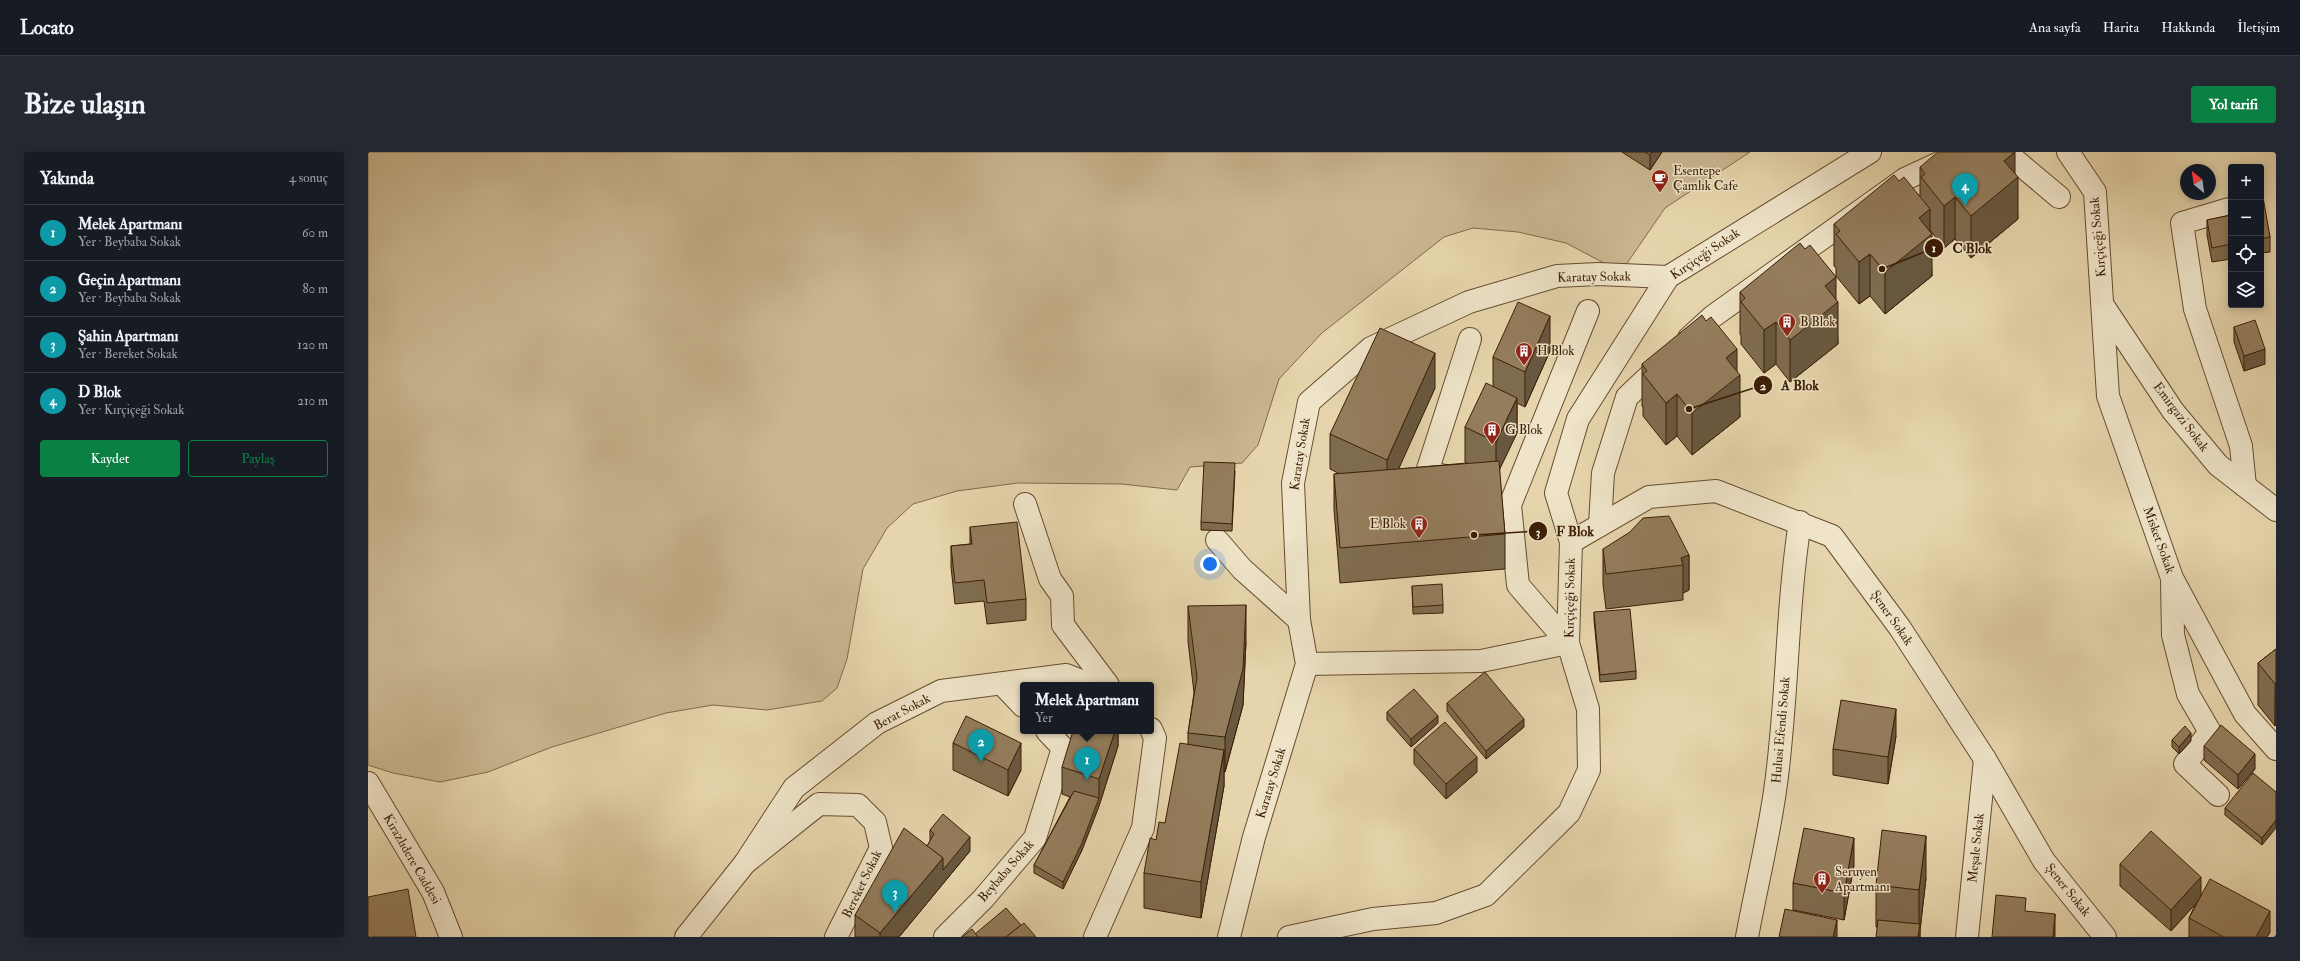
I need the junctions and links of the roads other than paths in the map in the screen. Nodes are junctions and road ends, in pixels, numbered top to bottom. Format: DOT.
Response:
graph roads {
  1 [pos="1870,152"];
  2 [pos="1963,152"];
  3 [pos="1983,152"];
  4 [pos="2068,152"];
  5 [pos="2059,197"];
  6 [pos="2228,209"];
  7 [pos="1668,277"];
  8 [pos="2104,307"];
  9 [pos="1588,311"];
  10 [pos="1470,339"];
  11 [pos="1471,483"];
  12 [pos="2245,486"];
  13 [pos="1493,488"];
  14 [pos="1515,494"];
  15 [pos="1025,504"];
  16 [pos="2276,510"];
  17 [pos="1800,522"];
  18 [pos="1600,525"];
  19 [pos="1217,540"];
  20 [pos="1571,542"];
  21 [pos="2172,578"];
  22 [pos="1299,620"];
  23 [pos="1568,643"];
  24 [pos="1307,664"];
  25 [pos="1020,682"];
  26 [pos="1022,682"];
  27 [pos="1084,682"];
  28 [pos="1106,682"];
  29 [pos="1003,685"];
  30 [pos="1020,703"];
  31 [pos="1050,734"];
  32 [pos="1153,734"];
  33 [pos="2276,749"];
  34 [pos="1985,759"];
  35 [pos="368,783"];
  36 [pos="2218,795"];
  37 [pos="745,863"];
  38 [pos="451,937"];
  39 [pos="686,937"];
  40 [pos="836,937"];
  41 [pos="945,937"];
  42 [pos="1095,937"];
  43 [pos="1229,937"];
  44 [pos="1289,937"];
  45 [pos="1747,937"];
  46 [pos="1967,937"];
  47 [pos="2105,937"];
  1 -- 7 [label="street, Kırçiçeği Sokak"];
  2 -- 18 [label="street"];
  3 -- 5 [label="street"];
  4 -- 8 [label="street, Kırçiçeği Sokak"];
  6 -- 12 [label="street"];
  7 -- 20 [label="street, Kırçiçeği Sokak"];
  7 -- 22 [label="street, Karatay Sokak"];
  8 -- 12 [label="street, Emirgazi Sokak"];
  8 -- 21 [label="street, Misket Sokak"];
  9 -- 14 [label="street"];
  10 -- 11 [label="street"];
  12 -- 16 [label="street, Emirgazi Sokak"];
  13 -- 14 [label="street"];
  14 -- 23 [label="street"];
  15 -- 28 [label="street"];
  17 -- 18 [label="street, Şener Sokak"];
  17 -- 34 [label="street, Şener Sokak"];
  17 -- 45 [label="street, Hulusi Efendi Sokak"];
  18 -- 20 [label="street, Şener Sokak"];
  19 -- 22 [label="street"];
  20 -- 23 [label="street, Kırçiçeği Sokak"];
  21 -- 33 [label="street, Misket Sokak"];
  21 -- 36 [label="street"];
  22 -- 24 [label="street, Karatay Sokak"];
  23 -- 24 [label="street"];
  23 -- 44 [label="street, Kırçiçeği Sokak"];
  24 -- 43 [label="street, Karatay Sokak"];
  25 -- 29 [label="street, Berat Sokak"];
  26 -- 27 [label="street, Berat Sokak"];
  29 -- 30 [label="street"];
  29 -- 37 [label="street, Berat Sokak"];
  31 -- 41 [label="street, Beybaba Sokak"];
  32 -- 42 [label="street"];
  34 -- 46 [label="street, Meşale Sokak"];
  34 -- 47 [label="street, Şener Sokak"];
  35 -- 38 [label="street, Kirazlıdere Caddesi"];
  37 -- 39 [label="street"];
  37 -- 40 [label="street, Bereket Sokak"];
}
